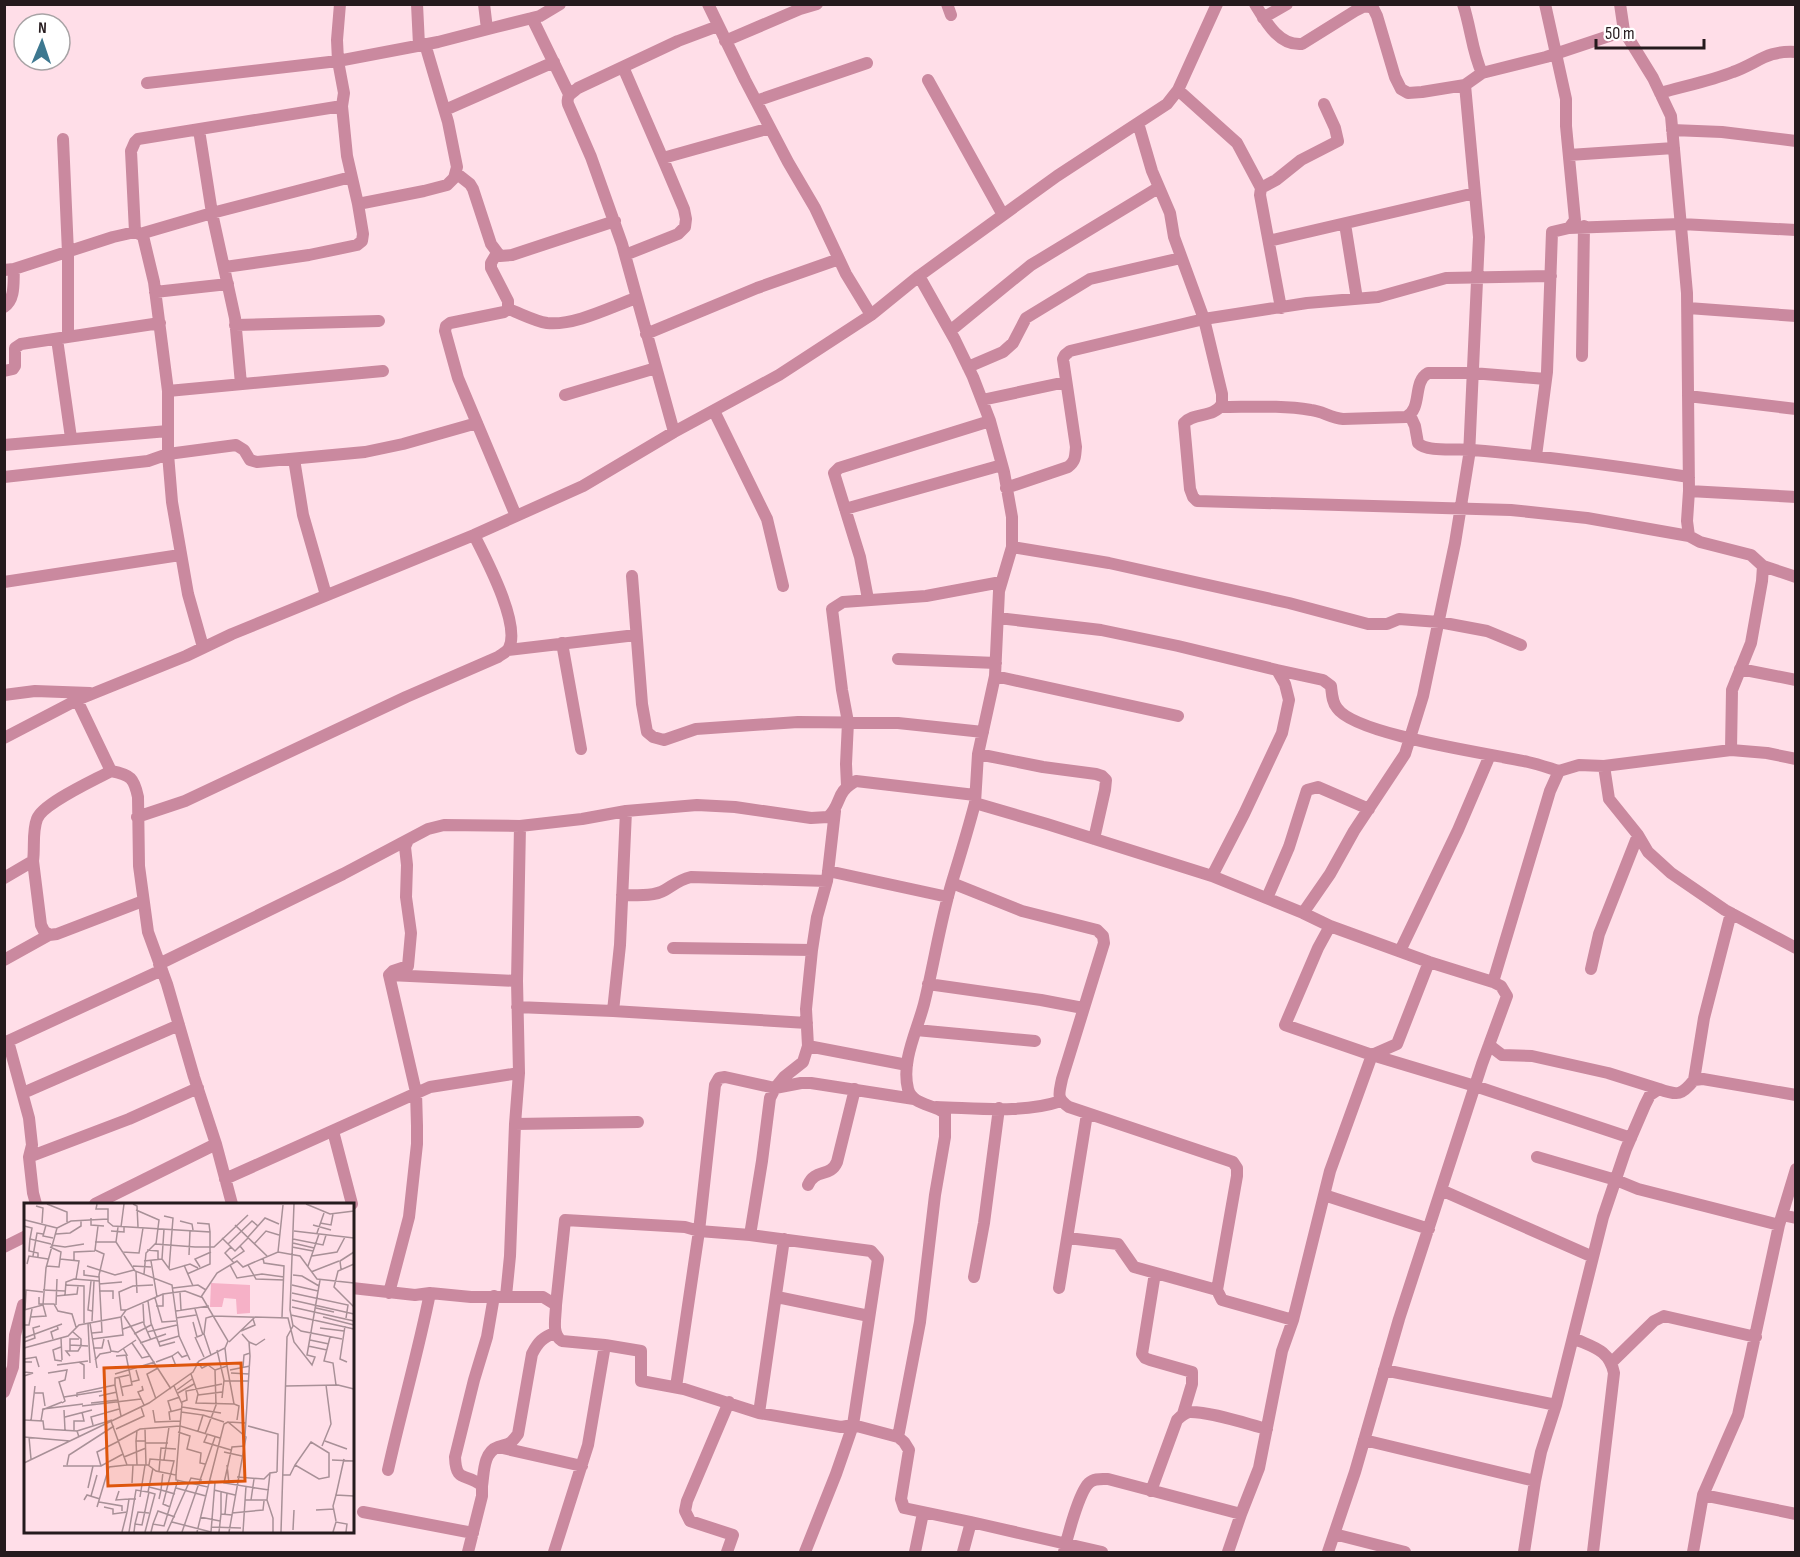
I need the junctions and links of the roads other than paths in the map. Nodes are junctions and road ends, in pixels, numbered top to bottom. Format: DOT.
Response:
graph roads {
  1 [pos="340,4"];
  2 [pos="417,4"];
  3 [pos="484,4"];
  4 [pos="560,4"];
  5 [pos="708,4"];
  6 [pos="817,4"];
  7 [pos="1255,4"];
  8 [pos="1287,4"];
  9 [pos="1463,4"];
  10 [pos="1545,4"];
  11 [pos="1623,5"];
  12 [pos="1214,7"];
  13 [pos="532,18"];
  14 [pos="1263,18"];
  15 [pos="718,26"];
  16 [pos="487,29"];
  17 [pos="1624,31"];
  18 [pos="725,41"];
  19 [pos="422,44"];
  20 [pos="1796,52"];
  21 [pos="1557,54"];
  22 [pos="338,61"];
  23 [pos="554,62"];
  24 [pos="867,63"];
  25 [pos="623,67"];
  26 [pos="1482,74"];
  27 [pos="928,80"];
  28 [pos="147,83"];
  29 [pos="1465,85"];
  30 [pos="1178,90"];
  31 [pos="1660,93"];
  32 [pos="569,94"];
  33 [pos="756,101"];
  34 [pos="1324,104"];
  35 [pos="342,106"];
  36 [pos="445,110"];
  37 [pos="1138,123"];
  38 [pos="770,128"];
  39 [pos="199,130"];
  40 [pos="1672,130"];
  41 [pos="63,139"];
  42 [pos="1796,141"];
  43 [pos="1674,148"];
  44 [pos="1569,155"];
  45 [pos="663,158"];
  46 [pos="456,173"];
  47 [pos="351,177"];
  48 [pos="1158,188"];
  49 [pos="1261,188"];
  50 [pos="1475,193"];
  51 [pos="358,204"];
  52 [pos="212,213"];
  53 [pos="1004,215"];
  54 [pos="615,221"];
  55 [pos="1345,224"];
  56 [pos="1681,224"];
  57 [pos="1584,226"];
  58 [pos="1569,228"];
  59 [pos="1796,230"];
  60 [pos="138,233"];
  61 [pos="1269,241"];
  62 [pos="68,253"];
  63 [pos="497,254"];
  64 [pos="625,255"];
  65 [pos="1181,258"];
  66 [pos="839,259"];
  67 [pos="225,267"];
  68 [pos="9,269"];
  69 [pos="919,276"];
  70 [pos="1551,276"];
  71 [pos="1477,278"];
  72 [pos="228,284"];
  73 [pos="155,292"];
  74 [pos="636,298"];
  75 [pos="1357,299"];
  76 [pos="4,307"];
  77 [pos="1281,308"];
  78 [pos="508,309"];
  79 [pos="1688,309"];
  80 [pos="871,315"];
  81 [pos="1796,316"];
  82 [pos="1204,319"];
  83 [pos="379,321"];
  84 [pos="160,323"];
  85 [pos="235,325"];
  86 [pos="950,332"];
  87 [pos="646,334"];
  88 [pos="62,338"];
  89 [pos="1582,356"];
  90 [pos="968,367"];
  91 [pos="656,368"];
  92 [pos="4,371"];
  93 [pos="383,371"];
  94 [pos="1472,374"];
  95 [pos="1546,379"];
  96 [pos="1066,382"];
  97 [pos="241,384"];
  98 [pos="168,391"];
  99 [pos="565,395"];
  100 [pos="1688,396"];
  101 [pos="982,400"];
  102 [pos="1221,407"];
  103 [pos="1796,410"];
  104 [pos="714,411"];
  105 [pos="1410,415"];
  106 [pos="990,420"];
  107 [pos="477,423"];
  108 [pos="168,431"];
  109 [pos="674,432"];
  110 [pos="71,438"];
  111 [pos="4,445"];
  112 [pos="1469,449"];
  113 [pos="168,454"];
  114 [pos="1536,456"];
  115 [pos="294,459"];
  116 [pos="1002,465"];
  117 [pos="4,477"];
  118 [pos="1689,477"];
  119 [pos="1006,488"];
  120 [pos="1689,491"];
  121 [pos="1796,497"];
  122 [pos="1461,508"];
  123 [pos="845,509"];
  124 [pos="516,516"];
  125 [pos="474,535"];
  126 [pos="1689,536"];
  127 [pos="1012,547"];
  128 [pos="180,555"];
  129 [pos="1763,566"];
  130 [pos="632,576"];
  131 [pos="1796,577"];
  132 [pos="4,582"];
  133 [pos="1001,582"];
  134 [pos="783,586"];
  135 [pos="326,595"];
  136 [pos="868,599"];
  137 [pos="998,618"];
  138 [pos="1439,622"];
  139 [pos="636,634"];
  140 [pos="562,644"];
  141 [pos="1521,645"];
  142 [pos="203,648"];
  143 [pos="508,651"];
  144 [pos="898,659"];
  145 [pos="1740,669"];
  146 [pos="995,670"];
  147 [pos="1277,670"];
  148 [pos="1796,680"];
  149 [pos="94,693"];
  150 [pos="4,694"];
  151 [pos="77,700"];
  152 [pos="1178,716"];
  153 [pos="848,722"];
  154 [pos="983,732"];
  155 [pos="4,738"];
  156 [pos="1410,739"];
  157 [pos="581,749"];
  158 [pos="1731,750"];
  159 [pos="978,754"];
  160 [pos="1490,755"];
  161 [pos="1796,759"];
  162 [pos="1604,766"];
  163 [pos="111,771"];
  164 [pos="1559,771"];
  165 [pos="847,786"];
  166 [pos="975,799"];
  167 [pos="1369,808"];
  168 [pos="626,811"];
  169 [pos="835,811"];
  170 [pos="137,817"];
  171 [pos="520,826"];
  172 [pos="1638,835"];
  173 [pos="1094,838"];
  174 [pos="408,840"];
  175 [pos="33,861"];
  176 [pos="827,876"];
  177 [pos="1212,876"];
  178 [pos="4,878"];
  179 [pos="952,883"];
  180 [pos="622,895"];
  181 [pos="948,897"];
  182 [pos="1267,898"];
  183 [pos="143,901"];
  184 [pos="1303,913"];
  185 [pos="1731,913"];
  186 [pos="1330,926"];
  187 [pos="49,935"];
  188 [pos="673,948"];
  189 [pos="1796,948"];
  190 [pos="812,950"];
  191 [pos="1401,951"];
  192 [pos="4,960"];
  193 [pos="1429,962"];
  194 [pos="161,967"];
  195 [pos="1591,969"];
  196 [pos="389,975"];
  197 [pos="517,981"];
  198 [pos="1493,982"];
  199 [pos="928,984"];
  200 [pos="517,1007"];
  201 [pos="1083,1008"];
  202 [pos="613,1011"];
  203 [pos="807,1023"];
  204 [pos="179,1025"];
  205 [pos="916,1030"];
  206 [pos="1035,1041"];
  207 [pos="6,1042"];
  208 [pos="1489,1045"];
  209 [pos="808,1046"];
  210 [pos="1372,1055"];
  211 [pos="906,1065"];
  212 [pos="519,1073"];
  213 [pos="1694,1080"];
  214 [pos="1475,1086"];
  215 [pos="198,1088"];
  216 [pos="775,1088"];
  217 [pos="855,1089"];
  218 [pos="1659,1089"];
  219 [pos="416,1092"];
  220 [pos="23,1093"];
  221 [pos="1796,1095"];
  222 [pos="914,1099"];
  223 [pos="1061,1101"];
  224 [pos="936,1107"];
  225 [pos="999,1108"];
  226 [pos="1088,1114"];
  227 [pos="638,1122"];
  228 [pos="515,1124"];
  229 [pos="333,1131"];
  230 [pos="1631,1138"];
  231 [pos="216,1144"];
  232 [pos="29,1157"];
  233 [pos="1537,1157"];
  234 [pos="1796,1169"];
  235 [pos="225,1179"];
  236 [pos="1616,1180"];
  237 [pos="808,1185"];
  238 [pos="1441,1190"];
  239 [pos="1324,1195"];
  240 [pos="36,1203"];
  241 [pos="96,1203"];
  242 [pos="232,1203"];
  243 [pos="352,1203"];
  244 [pos="1796,1218"];
  245 [pos="1780,1220"];
  246 [pos="1429,1229"];
  247 [pos="699,1231"];
  248 [pos="750,1235"];
  249 [pos="24,1237"];
  250 [pos="1068,1238"];
  251 [pos="784,1239"];
  252 [pos="5,1246"];
  253 [pos="1593,1257"];
  254 [pos="1155,1273"];
  255 [pos="974,1276"];
  256 [pos="354,1288"];
  257 [pos="1059,1288"];
  258 [pos="1217,1290"];
  259 [pos="389,1293"];
  260 [pos="430,1293"];
  261 [pos="500,1296"];
  262 [pos="777,1297"];
  263 [pos="24,1305"];
  264 [pos="556,1305"];
  265 [pos="870,1316"];
  266 [pos="1293,1320"];
  267 [pos="555,1332"];
  268 [pos="1756,1337"];
  269 [pos="1573,1338"];
  270 [pos="604,1345"];
  271 [pos="1612,1362"];
  272 [pos="9,1366"];
  273 [pos="1384,1370"];
  274 [pos="676,1387"];
  275 [pos="4,1392"];
  276 [pos="729,1402"];
  277 [pos="1556,1405"];
  278 [pos="759,1413"];
  279 [pos="1183,1414"];
  280 [pos="853,1425"];
  281 [pos="1267,1429"];
  282 [pos="898,1437"];
  283 [pos="1364,1440"];
  284 [pos="496,1447"];
  285 [pos="582,1466"];
  286 [pos="388,1470"];
  287 [pos="1534,1481"];
  288 [pos="482,1486"];
  289 [pos="1151,1491"];
  290 [pos="1703,1495"];
  291 [pos="363,1512"];
  292 [pos="923,1513"];
  293 [pos="1240,1514"];
  294 [pos="1796,1514"];
  295 [pos="971,1522"];
  296 [pos="473,1533"];
  297 [pos="1334,1534"];
  298 [pos="1065,1548"];
  299 [pos="468,1552"];
  300 [pos="554,1552"];
  301 [pos="727,1552"];
  302 [pos="805,1552"];
  303 [pos="915,1552"];
  304 [pos="963,1552"];
  305 [pos="1102,1552"];
  306 [pos="1228,1552"];
  307 [pos="1328,1552"];
  308 [pos="1405,1552"];
  309 [pos="1524,1552"];
  310 [pos="1593,1552"];
  311 [pos="1693,1552"];
  1 -- 22 [label="street"];
  2 -- 19 [label="street"];
  3 -- 16 [label="street"];
  4 -- 13 [label="street"];
  5 -- 15 [label="street"];
  6 -- 18 [label="street"];
  7 -- 14 [label="street"];
  8 -- 14 [label="street"];
  9 -- 26 [label="street"];
  10 -- 21 [label="street"];
  11 -- 17 [label="street"];
  12 -- 30 [label="street"];
  13 -- 16 [label="street"];
  13 -- 23 [label="street"];
  14 -- 29 [label="street"];
  15 -- 18 [label="street"];
  15 -- 25 [label="street"];
  16 -- 19 [label="street"];
  17 -- 21 [label="street"];
  17 -- 31 [label="street"];
  18 -- 33 [label="street"];
  19 -- 22 [label="street"];
  19 -- 36 [label="street"];
  20 -- 31 [label="street"];
  21 -- 26 [label="street"];
  21 -- 44 [label="street"];
  22 -- 28 [label="street"];
  22 -- 35 [label="street"];
  23 -- 32 [label="street"];
  23 -- 36 [label="street"];
  24 -- 33 [label="street"];
  25 -- 32 [label="street"];
  25 -- 45 [label="street"];
  26 -- 29 [label="street"];
  27 -- 53 [label="street"];
  29 -- 50 [label="street"];
  30 -- 37 [label="street"];
  30 -- 49 [label="street"];
  31 -- 40 [label="street"];
  32 -- 54 [label="street"];
  33 -- 38 [label="street"];
  34 -- 49 [label="street"];
  35 -- 39 [label="street"];
  35 -- 47 [label="street"];
  36 -- 46 [label="street"];
  37 -- 48 [label="street"];
  37 -- 53 [label="street"];
  38 -- 45 [label="street"];
  38 -- 66 [label="street"];
  39 -- 52 [label="street"];
  39 -- 60 [label="street"];
  40 -- 42 [label="street"];
  40 -- 43 [label="street"];
  41 -- 62 [label="street"];
  43 -- 44 [label="street"];
  43 -- 56 [label="street"];
  44 -- 58 [label="street"];
  45 -- 64 [label="street"];
  46 -- 51 [label="street"];
  46 -- 63 [label="street"];
  47 -- 51 [label="street"];
  47 -- 52 [label="street"];
  48 -- 65 [label="street"];
  48 -- 86 [label="street"];
  49 -- 61 [label="street"];
  50 -- 55 [label="street"];
  50 -- 71 [label="street"];
  51 -- 67 [label="street"];
  52 -- 60 [label="street"];
  52 -- 67 [label="street"];
  53 -- 69 [label="street"];
  54 -- 63 [label="street"];
  54 -- 64 [label="street"];
  55 -- 61 [label="street"];
  55 -- 75 [label="street"];
  56 -- 57 [label="street"];
  56 -- 59 [label="street"];
  56 -- 79 [label="street"];
  57 -- 58 [label="street"];
  57 -- 89 [label="street"];
  58 -- 70 [label="street"];
  60 -- 62 [label="street"];
  60 -- 73 [label="street"];
  61 -- 77 [label="street"];
  62 -- 68 [label="street"];
  62 -- 88 [label="street"];
  63 -- 78 [label="street"];
  64 -- 74 [label="street"];
  65 -- 82 [label="street"];
  65 -- 90 [label="street"];
  66 -- 80 [label="street"];
  66 -- 87 [label="street"];
  67 -- 72 [label="street"];
  68 -- 76 [label="street"];
  69 -- 80 [label="street"];
  69 -- 86 [label="street"];
  70 -- 71 [label="street"];
  70 -- 95 [label="street"];
  71 -- 75 [label="street"];
  71 -- 94 [label="street"];
  72 -- 73 [label="street"];
  72 -- 85 [label="street"];
  73 -- 84 [label="street"];
  74 -- 78 [label="street"];
  74 -- 87 [label="street"];
  75 -- 77 [label="street"];
  77 -- 82 [label="street"];
  78 -- 107 [label="street"];
  79 -- 81 [label="street"];
  79 -- 100 [label="street"];
  80 -- 104 [label="street"];
  82 -- 96 [label="street"];
  82 -- 102 [label="street"];
  83 -- 85 [label="street"];
  84 -- 88 [label="street"];
  84 -- 98 [label="street"];
  85 -- 97 [label="street"];
  86 -- 90 [label="street"];
  87 -- 91 [label="street"];
  88 -- 92 [label="street"];
  88 -- 110 [label="street"];
  90 -- 101 [label="street"];
  91 -- 99 [label="street"];
  91 -- 109 [label="street"];
  93 -- 97 [label="street"];
  94 -- 95 [label="street"];
  94 -- 105 [label="street"];
  94 -- 112 [label="street"];
  95 -- 114 [label="street"];
  96 -- 101 [label="street"];
  96 -- 119 [label="street"];
  97 -- 98 [label="street"];
  98 -- 108 [label="street"];
  100 -- 103 [label="street"];
  100 -- 118 [label="street"];
  101 -- 106 [label="street"];
  102 -- 105 [label="street"];
  102 -- 122 [label="street"];
  104 -- 109 [label="street"];
  104 -- 134 [label="street"];
  105 -- 112 [label="street"];
  106 -- 116 [label="street"];
  106 -- 123 [label="street"];
  107 -- 115 [label="street"];
  107 -- 124 [label="street"];
  108 -- 110 [label="street"];
  108 -- 113 [label="street"];
  109 -- 124 [label="street"];
  110 -- 111 [label="street"];
  112 -- 114 [label="street"];
  112 -- 122 [label="street"];
  113 -- 115 [label="street"];
  113 -- 117 [label="street"];
  113 -- 128 [label="street"];
  114 -- 118 [label="street"];
  115 -- 135 [label="street"];
  116 -- 119 [label="street"];
  116 -- 123 [label="street"];
  118 -- 120 [label="street"];
  119 -- 127 [label="street"];
  120 -- 121 [label="street"];
  120 -- 126 [label="street"];
  122 -- 126 [label="street"];
  122 -- 138 [label="street"];
  123 -- 136 [label="street"];
  124 -- 125 [label="street"];
  125 -- 135 [label="street"];
  125 -- 143 [label="street"];
  126 -- 129 [label="street"];
  127 -- 133 [label="street"];
  127 -- 138 [label="street"];
  128 -- 132 [label="street"];
  128 -- 142 [label="street"];
  129 -- 131 [label="street"];
  129 -- 145 [label="street"];
  130 -- 139 [label="street"];
  133 -- 136 [label="street"];
  133 -- 137 [label="street"];
  135 -- 142 [label="street"];
  136 -- 153 [label="street"];
  137 -- 146 [label="street"];
  137 -- 147 [label="street"];
  138 -- 141 [label="street"];
  138 -- 156 [label="street"];
  139 -- 140 [label="street"];
  139 -- 153 [label="street"];
  140 -- 143 [label="street"];
  140 -- 157 [label="street"];
  142 -- 149 [label="street"];
  143 -- 170 [label="street"];
  144 -- 146 [label="street"];
  145 -- 148 [label="street"];
  145 -- 158 [label="street"];
  146 -- 152 [label="street"];
  146 -- 154 [label="street"];
  147 -- 156 [label="street"];
  147 -- 177 [label="street"];
  149 -- 150 [label="street"];
  149 -- 151 [label="street"];
  151 -- 155 [label="street"];
  151 -- 163 [label="street"];
  153 -- 154 [label="street"];
  153 -- 165 [label="street"];
  154 -- 159 [label="street"];
  156 -- 160 [label="street"];
  156 -- 167 [label="street"];
  158 -- 161 [label="street"];
  158 -- 162 [label="street"];
  159 -- 166 [label="street"];
  159 -- 173 [label="street"];
  160 -- 164 [label="street"];
  160 -- 191 [label="street"];
  162 -- 164 [label="street"];
  162 -- 172 [label="street"];
  163 -- 170 [label="street"];
  163 -- 175 [label="street"];
  164 -- 198 [label="street"];
  165 -- 166 [label="street"];
  165 -- 169 [label="street"];
  166 -- 173 [label="street"];
  166 -- 179 [label="street"];
  167 -- 182 [label="street"];
  167 -- 184 [label="street"];
  168 -- 169 [label="street"];
  168 -- 171 [label="street"];
  168 -- 180 [label="street"];
  169 -- 176 [label="street"];
  170 -- 183 [label="street"];
  171 -- 174 [label="street"];
  171 -- 197 [label="street"];
  172 -- 185 [label="street"];
  172 -- 195 [label="street"];
  173 -- 177 [label="street"];
  174 -- 194 [label="street"];
  174 -- 196 [label="street"];
  175 -- 178 [label="street"];
  175 -- 187 [label="street"];
  176 -- 180 [label="street"];
  176 -- 181 [label="street"];
  176 -- 190 [label="street"];
  177 -- 182 [label="street"];
  179 -- 181 [label="street"];
  179 -- 201 [label="street"];
  180 -- 202 [label="street"];
  181 -- 199 [label="street"];
  182 -- 184 [label="street"];
  183 -- 187 [label="street"];
  183 -- 194 [label="street"];
  184 -- 186 [label="street"];
  185 -- 189 [label="street"];
  185 -- 213 [label="street"];
  186 -- 191 [label="street"];
  186 -- 210 [label="street"];
  187 -- 192 [label="street"];
  188 -- 190 [label="street"];
  190 -- 203 [label="street"];
  191 -- 193 [label="street"];
  193 -- 198 [label="street"];
  193 -- 210 [label="street"];
  194 -- 204 [label="street"];
  194 -- 207 [label="street"];
  196 -- 197 [label="street"];
  196 -- 219 [label="street"];
  197 -- 200 [label="street"];
  198 -- 208 [label="street"];
  199 -- 201 [label="street"];
  199 -- 205 [label="street"];
  200 -- 202 [label="street"];
  200 -- 212 [label="street"];
  201 -- 223 [label="street"];
  202 -- 203 [label="street"];
  203 -- 209 [label="street"];
  204 -- 215 [label="street"];
  204 -- 220 [label="street"];
  205 -- 206 [label="street"];
  205 -- 211 [label="street"];
  207 -- 220 [label="street"];
  208 -- 214 [label="street"];
  208 -- 218 [label="street"];
  209 -- 211 [label="street"];
  209 -- 216 [label="street"];
  210 -- 214 [label="street"];
  210 -- 239 [label="street"];
  211 -- 222 [label="street"];
  212 -- 219 [label="street"];
  212 -- 228 [label="street"];
  213 -- 218 [label="street"];
  213 -- 221 [label="street"];
  214 -- 230 [label="street"];
  214 -- 238 [label="street"];
  215 -- 231 [label="street"];
  215 -- 232 [label="street"];
  216 -- 217 [label="street"];
  216 -- 247 [label="street"];
  216 -- 248 [label="street"];
  217 -- 222 [label="street"];
  217 -- 237 [label="street"];
  218 -- 230 [label="street"];
  219 -- 229 [label="street"];
  219 -- 259 [label="street"];
  220 -- 232 [label="street"];
  222 -- 224 [label="street"];
  223 -- 225 [label="street"];
  223 -- 226 [label="street"];
  224 -- 225 [label="street"];
  224 -- 282 [label="street"];
  225 -- 255 [label="street"];
  226 -- 250 [label="street"];
  226 -- 258 [label="street"];
  227 -- 228 [label="street"];
  228 -- 261 [label="street"];
  229 -- 235 [label="street"];
  229 -- 243 [label="street"];
  230 -- 236 [label="street"];
  231 -- 235 [label="street"];
  231 -- 241 [label="street"];
  232 -- 240 [label="street"];
  233 -- 236 [label="street"];
  234 -- 245 [label="street"];
  235 -- 242 [label="street"];
  236 -- 245 [label="street"];
  236 -- 253 [label="street"];
  238 -- 246 [label="street"];
  238 -- 253 [label="street"];
  239 -- 246 [label="street"];
  239 -- 266 [label="street"];
  244 -- 245 [label="street"];
  245 -- 268 [label="street"];
  246 -- 273 [label="street"];
  247 -- 248 [label="street"];
  247 -- 264 [label="street"];
  247 -- 274 [label="street"];
  248 -- 251 [label="street"];
  249 -- 252 [label="street"];
  250 -- 254 [label="street"];
  250 -- 257 [label="street"];
  251 -- 262 [label="street"];
  251 -- 265 [label="street"];
  253 -- 269 [label="street"];
  254 -- 258 [label="street"];
  254 -- 279 [label="street"];
  256 -- 259 [label="street"];
  258 -- 266 [label="street"];
  259 -- 260 [label="street"];
  260 -- 261 [label="street"];
  260 -- 286 [label="street"];
  261 -- 264 [label="street"];
  261 -- 288 [label="street"];
  262 -- 265 [label="street"];
  262 -- 278 [label="street"];
  263 -- 272 [label="street"];
  264 -- 267 [label="street"];
  265 -- 280 [label="street"];
  266 -- 281 [label="street"];
  267 -- 270 [label="street"];
  267 -- 284 [label="street"];
  268 -- 271 [label="street"];
  268 -- 290 [label="street"];
  269 -- 271 [label="street"];
  269 -- 277 [label="street"];
  270 -- 274 [label="street"];
  270 -- 285 [label="street"];
  271 -- 310 [label="street"];
  272 -- 275 [label="street"];
  273 -- 277 [label="street"];
  273 -- 283 [label="street"];
  274 -- 276 [label="street"];
  276 -- 278 [label="street"];
  276 -- 301 [label="street"];
  277 -- 287 [label="street"];
  278 -- 280 [label="street"];
  279 -- 281 [label="street"];
  279 -- 289 [label="street"];
  280 -- 282 [label="street"];
  280 -- 302 [label="street"];
  281 -- 293 [label="street"];
  282 -- 292 [label="street"];
  283 -- 287 [label="street"];
  283 -- 297 [label="street"];
  284 -- 285 [label="street"];
  284 -- 288 [label="street"];
  285 -- 300 [label="street"];
  287 -- 309 [label="street"];
  288 -- 296 [label="street"];
  289 -- 293 [label="street"];
  289 -- 298 [label="street"];
  290 -- 294 [label="street"];
  290 -- 311 [label="street"];
  291 -- 296 [label="street"];
  292 -- 295 [label="street"];
  292 -- 303 [label="street"];
  293 -- 306 [label="street"];
  295 -- 298 [label="street"];
  295 -- 304 [label="street"];
  296 -- 299 [label="street"];
  297 -- 307 [label="street"];
  297 -- 308 [label="street"];
  298 -- 305 [label="street"];
}
